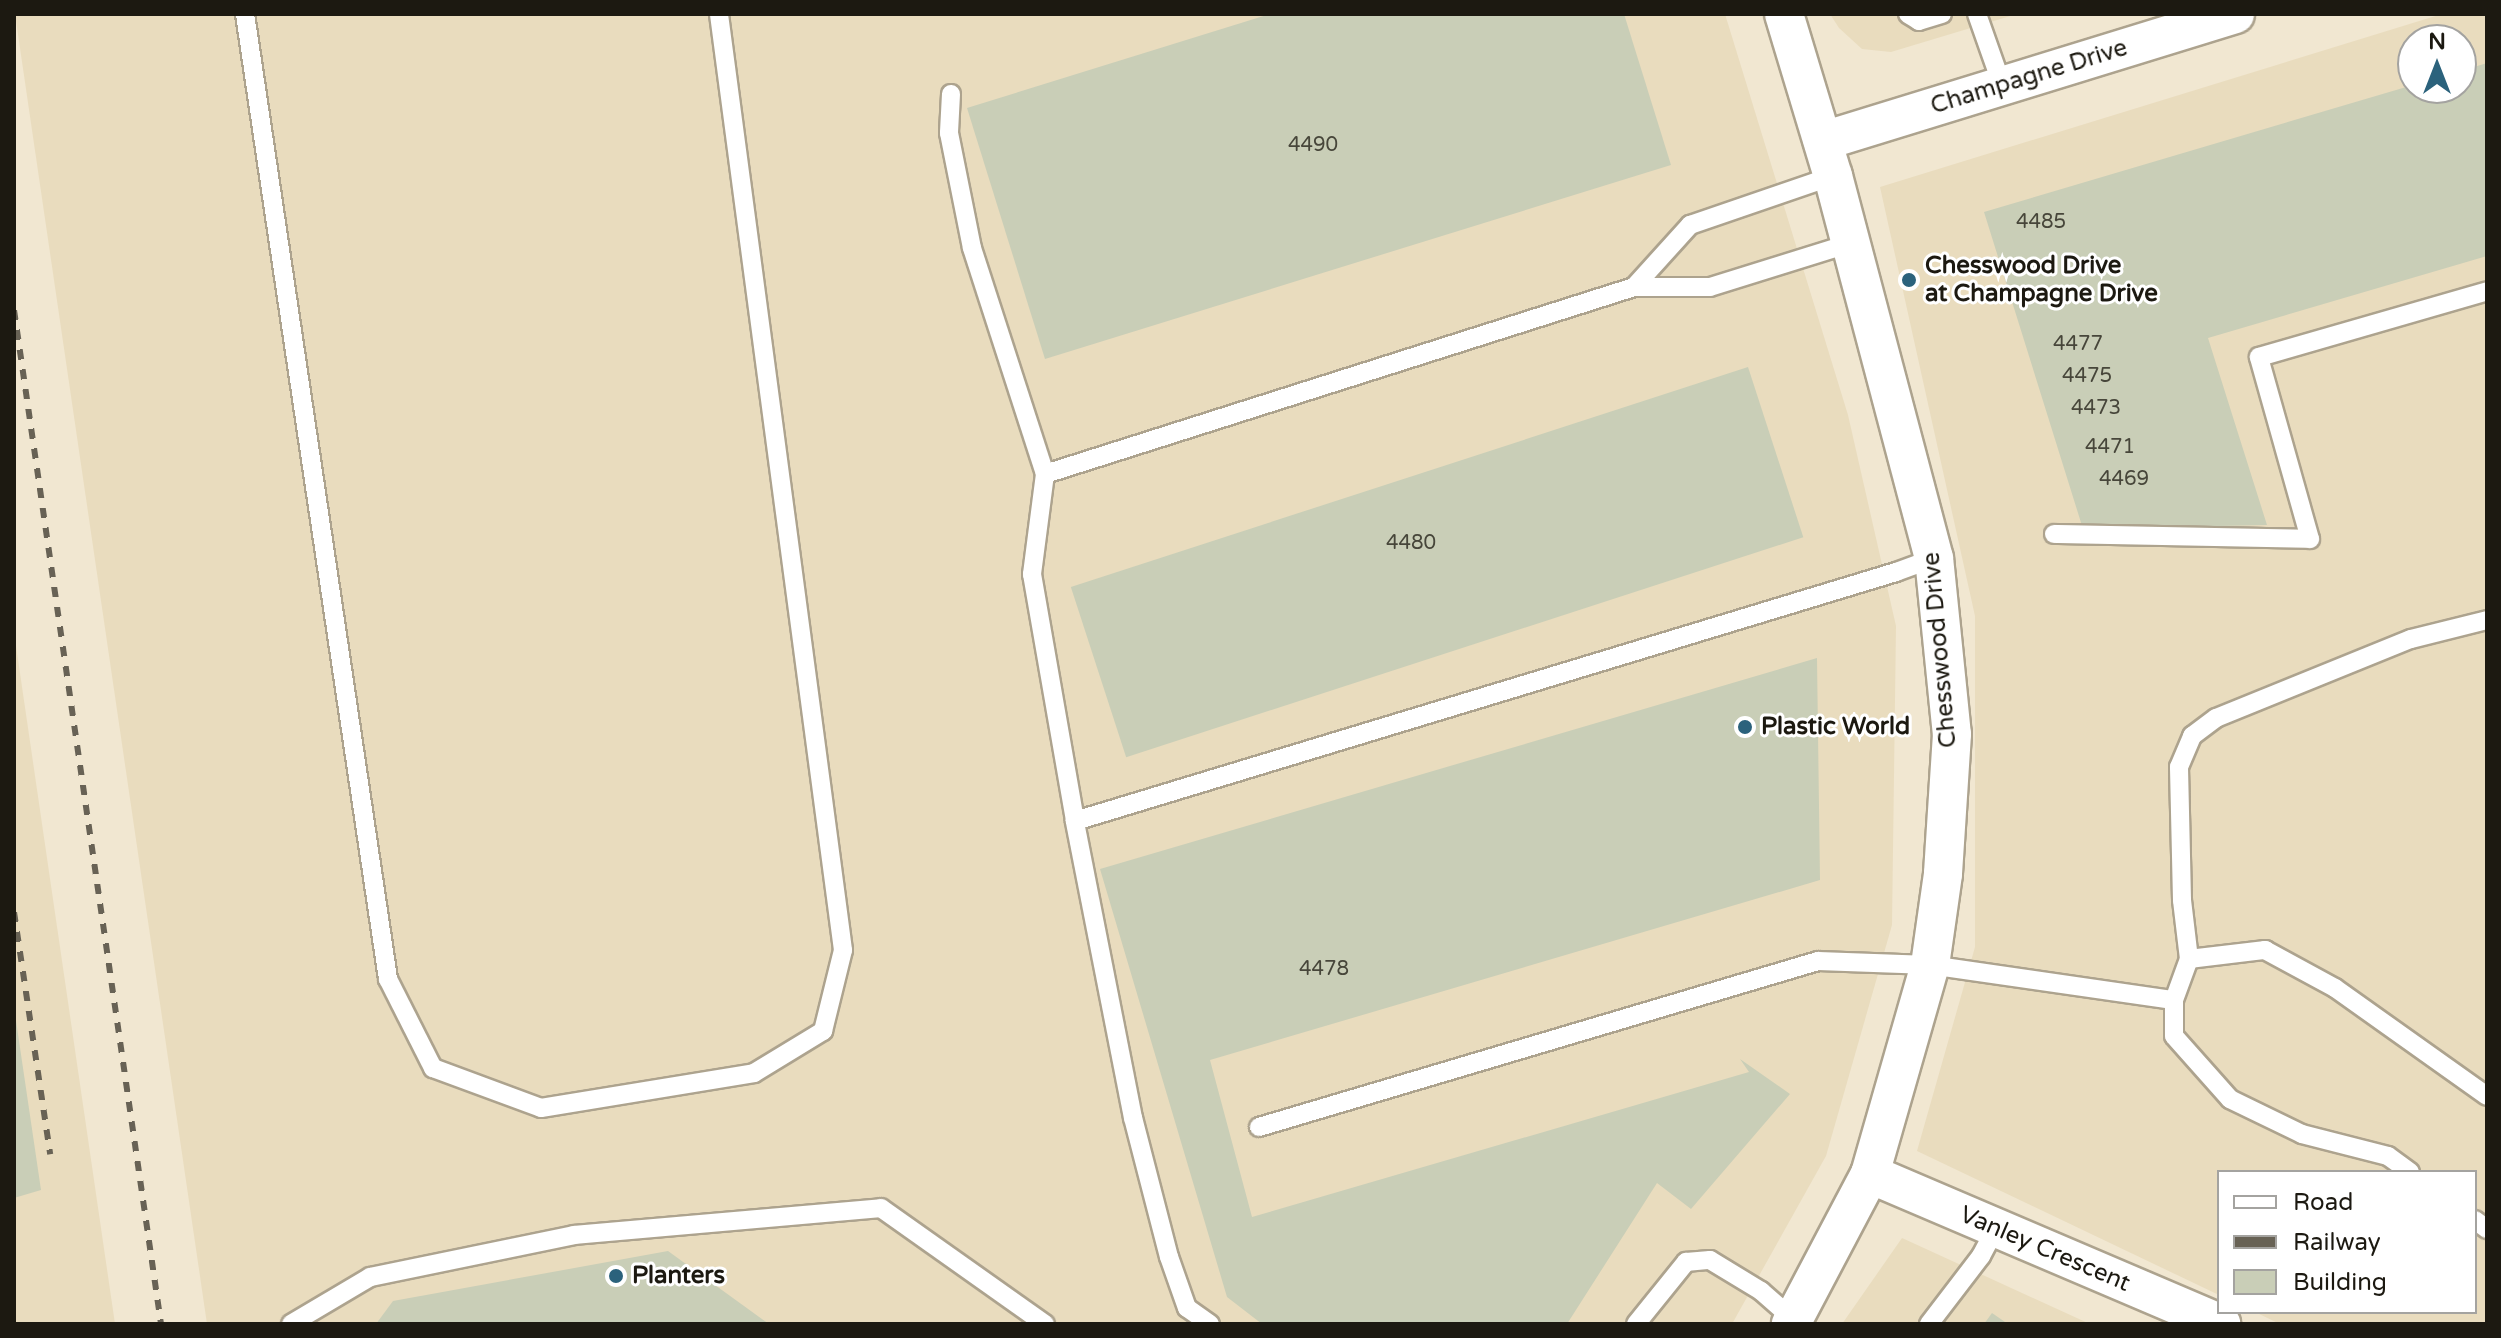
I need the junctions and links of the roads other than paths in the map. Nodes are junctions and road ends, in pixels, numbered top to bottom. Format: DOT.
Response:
graph roads {
  1 [pos="245,14"];
  2 [pos="719,14"];
  3 [pos="1784,14"];
  4 [pos="1908,14"];
  5 [pos="1942,14"];
  6 [pos="1977,14"];
  7 [pos="2235,14"];
  8 [pos="2002,85"];
  9 [pos="951,94"];
  10 [pos="1828,158"];
  11 [pos="1851,243"];
  12 [pos="1634,287"];
  13 [pos="2487,291"];
  14 [pos="1045,474"];
  15 [pos="2054,534"];
  16 [pos="1934,558"];
  17 [pos="2487,620"];
  18 [pos="1075,821"];
  19 [pos="2189,959"];
  20 [pos="1930,965"];
  21 [pos="2174,1000"];
  22 [pos="2487,1096"];
  23 [pos="1259,1127"];
  24 [pos="2407,1170"];
  25 [pos="1870,1174"];
  26 [pos="1996,1228"];
  27 [pos="1792,1322"];
  28 [pos="291,1324"];
  29 [pos="1045,1324"];
  30 [pos="1210,1324"];
  31 [pos="1636,1324"];
  32 [pos="1929,1324"];
  33 [pos="2221,1324"];
  1 -- 2 [label="lane"];
  3 -- 10 [label="street, Chesswood Drive"];
  4 -- 5 [label="lane"];
  6 -- 8 [label="lane"];
  7 -- 8 [label="street, Champagne Drive"];
  8 -- 10 [label="street, Champagne Drive"];
  9 -- 14 [label="lane"];
  10 -- 11 [label="street, Chesswood Drive"];
  10 -- 12 [label="lane"];
  11 -- 12 [label="lane"];
  11 -- 16 [label="street, Chesswood Drive"];
  12 -- 14 [label="lane"];
  13 -- 15 [label="lane"];
  14 -- 18 [label="lane"];
  16 -- 18 [label="lane"];
  16 -- 20 [label="street, Chesswood Drive"];
  17 -- 19 [label="lane"];
  18 -- 30 [label="lane"];
  19 -- 21 [label="lane"];
  19 -- 22 [label="lane"];
  20 -- 21 [label="lane"];
  20 -- 23 [label="lane"];
  20 -- 25 [label="street, Chesswood Drive"];
  21 -- 24 [label="lane"];
  25 -- 26 [label="street, Vanley Crescent"];
  25 -- 27 [label="street, Chesswood Drive"];
  26 -- 32 [label="lane"];
  26 -- 33 [label="street, Vanley Crescent"];
  27 -- 31 [label="lane"];
  28 -- 29 [label="lane"];
}
